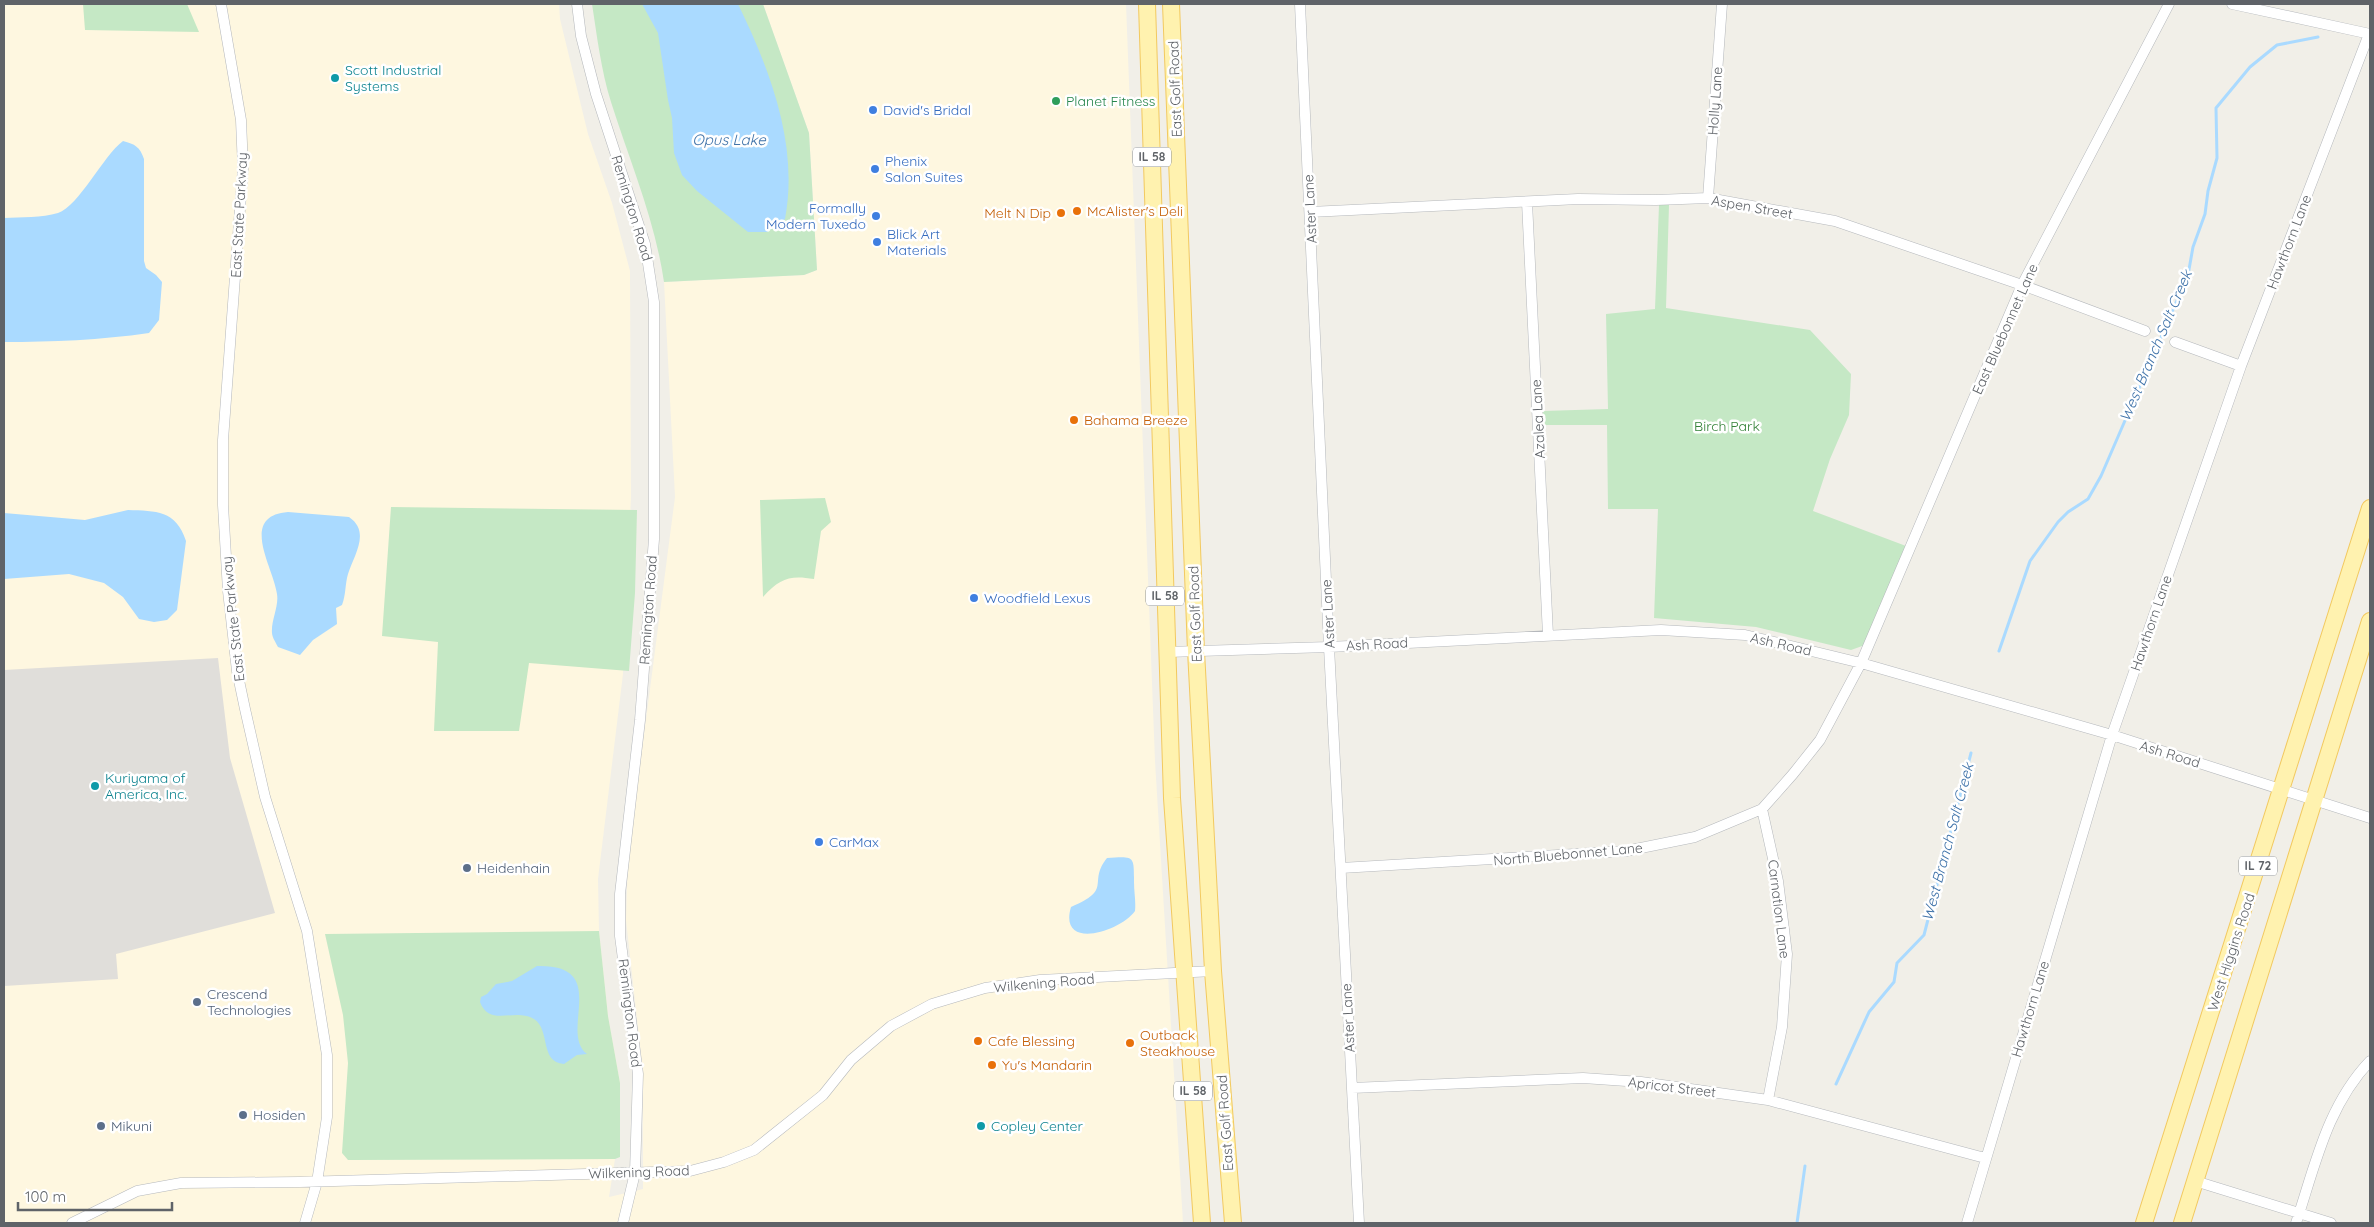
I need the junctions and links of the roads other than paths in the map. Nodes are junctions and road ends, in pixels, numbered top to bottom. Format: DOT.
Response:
graph roads {
  1 [pos="220,4"];
  2 [pos="577,4"];
  3 [pos="1147,4"];
  4 [pos="1171,4"];
  5 [pos="1300,4"];
  6 [pos="1722,4"];
  7 [pos="2169,4"];
  8 [pos="2232,4"];
  9 [pos="2370,34"];
  10 [pos="1708,198"];
  11 [pos="1527,202"];
  12 [pos="1310,212"];
  13 [pos="2022,286"];
  14 [pos="2145,331"];
  15 [pos="2175,342"];
  16 [pos="2241,366"];
  17 [pos="2370,508"];
  18 [pos="2370,621"];
  19 [pos="1548,635"];
  20 [pos="1330,647"];
  21 [pos="1196,651"];
  22 [pos="1167,652"];
  23 [pos="1861,663"];
  24 [pos="2112,736"];
  25 [pos="2282,790"];
  26 [pos="2314,801"];
  27 [pos="1762,809"];
  28 [pos="2370,818"];
  29 [pos="1341,868"];
  30 [pos="1214,971"];
  31 [pos="1185,973"];
  32 [pos="2370,1061"];
  33 [pos="1352,1088"];
  34 [pos="1768,1100"];
  35 [pos="1985,1158"];
  36 [pos="635,1173"];
  37 [pos="2196,1181"];
  38 [pos="317,1182"];
  39 [pos="2298,1218"];
  40 [pos="72,1223"];
  41 [pos="305,1223"];
  42 [pos="622,1223"];
  43 [pos="1202,1223"];
  44 [pos="1233,1223"];
  45 [pos="1359,1223"];
  46 [pos="1967,1223"];
  47 [pos="2144,1223"];
  48 [pos="2182,1223"];
  49 [pos="2331,1223"];
  1 -- 38 [label="street, East State Parkway"];
  2 -- 36 [label="street, Remington Road"];
  3 -- 22 [label="main road, East Golf Road / IL 58"];
  4 -- 21 [label="main road, East Golf Road / IL 58"];
  5 -- 12 [label="street, Aster Lane"];
  6 -- 10 [label="street, Holly Lane"];
  7 -- 13 [label="street, East Bluebonnet Lane"];
  8 -- 9 [label="street"];
  9 -- 16 [label="street, Hawthorn Lane"];
  10 -- 11 [label="street, Aspen Street"];
  10 -- 13 [label="street, Aspen Street"];
  11 -- 12 [label="street, Aspen Street"];
  11 -- 19 [label="street, Azalea Lane"];
  12 -- 20 [label="street, Aster Lane"];
  13 -- 14 [label="street, Aspen Street"];
  13 -- 23 [label="street, East Bluebonnet Lane"];
  15 -- 16 [label="street"];
  16 -- 24 [label="street, Hawthorn Lane"];
  17 -- 25 [label="main road, West Higgins Road / IL 72"];
  18 -- 26 [label="main road, IL 72"];
  19 -- 20 [label="street, Ash Road"];
  19 -- 23 [label="street, Ash Road"];
  20 -- 21 [label="street, Ash Road"];
  20 -- 29 [label="street, Aster Lane"];
  21 -- 22 [label="street, Ash Road"];
  21 -- 30 [label="main road, East Golf Road / IL 58"];
  22 -- 31 [label="main road, East Golf Road / IL 58"];
  23 -- 24 [label="street, Ash Road"];
  23 -- 27 [label="street, North Bluebonnet Lane"];
  24 -- 25 [label="street, Ash Road"];
  24 -- 35 [label="street, Hawthorn Lane"];
  25 -- 26 [label="street, Ash Road"];
  25 -- 47 [label="main road, West Higgins Road / IL 72"];
  26 -- 28 [label="street, Ash Road"];
  26 -- 37 [label="main road, IL 72"];
  27 -- 29 [label="street, North Bluebonnet Lane"];
  27 -- 34 [label="street, Carnation Lane"];
  29 -- 33 [label="street, Aster Lane"];
  30 -- 31 [label="street, Wilkening Road"];
  30 -- 44 [label="main road, East Golf Road / IL 58"];
  31 -- 36 [label="street, Wilkening Road"];
  31 -- 43 [label="main road, East Golf Road / IL 58"];
  32 -- 39 [label="street"];
  33 -- 34 [label="street, Apricot Street"];
  33 -- 45 [label="street, Aster Lane"];
  34 -- 35 [label="street, Apricot Street"];
  35 -- 46 [label="street, Hawthorn Lane"];
  36 -- 38 [label="street, Wilkening Road"];
  36 -- 42 [label="street, Remington Road"];
  37 -- 39 [label="street"];
  37 -- 48 [label="main road, IL 72"];
  38 -- 40 [label="street, Wilkening Road"];
  38 -- 41 [label="street, East State Parkway"];
  39 -- 49 [label="street"];
}
